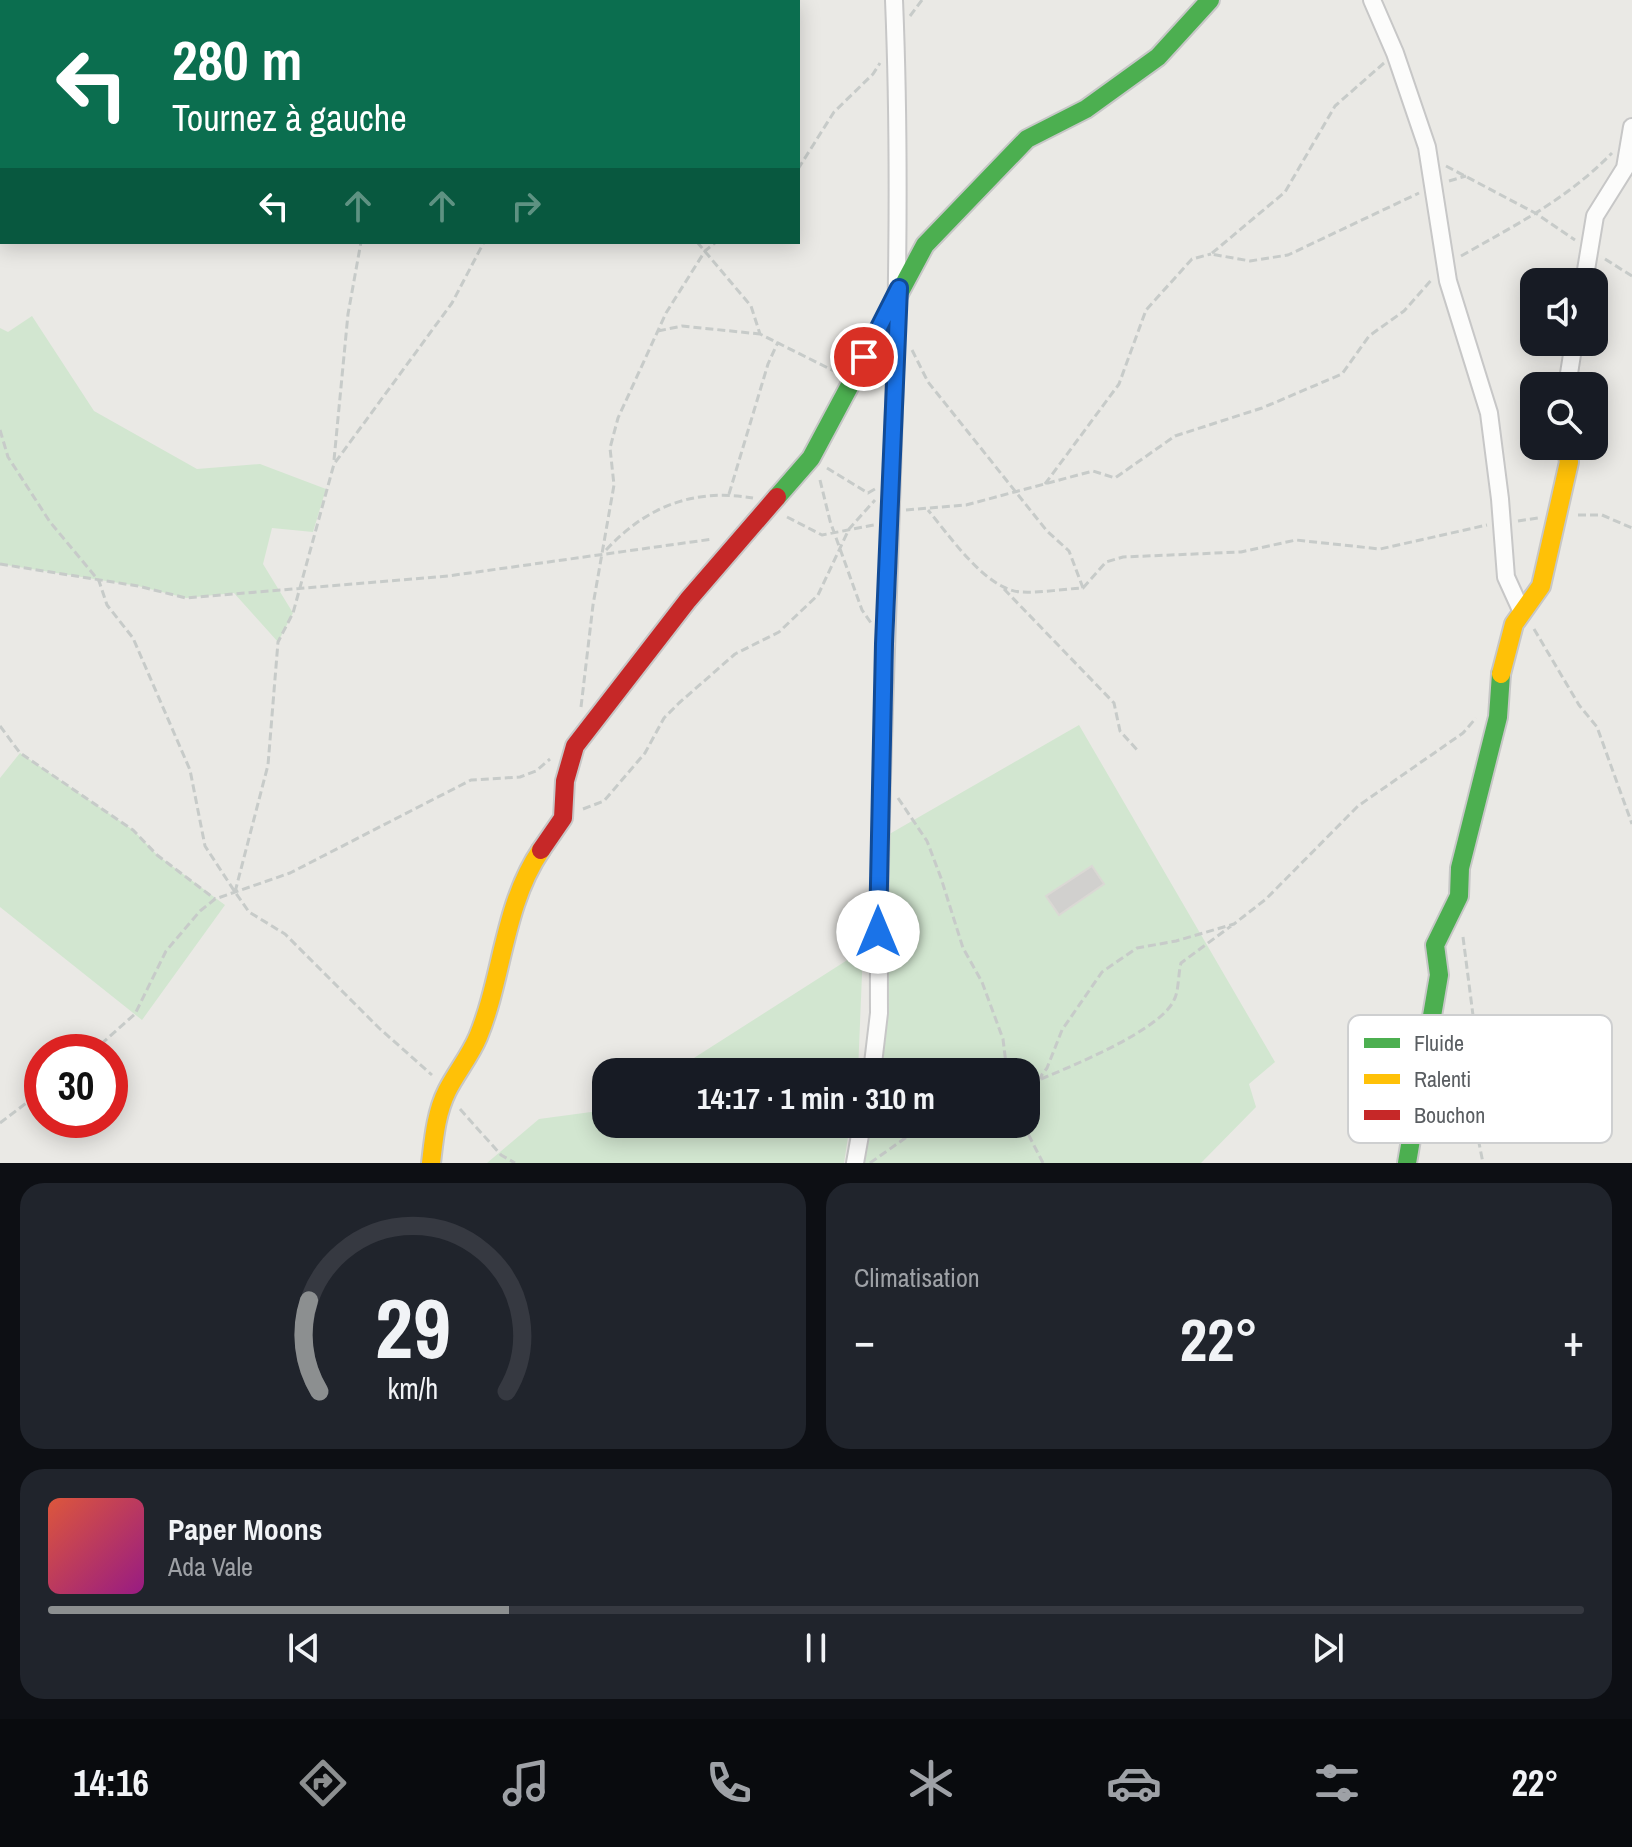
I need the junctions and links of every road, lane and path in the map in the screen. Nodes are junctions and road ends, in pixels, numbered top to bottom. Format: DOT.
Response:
graph roads {
  1 [pos="894,0"];
  2 [pos="1372,0"];
  3 [pos="1203,4"];
  4 [pos="896,36"];
  5 [pos="1395,53"];
  6 [pos="1631,131"];
  7 [pos="1428,158"];
  8 [pos="800,166"];
  9 [pos="1466,176"];
  10 [pos="1432,187"];
  11 [pos="1537,214"];
  12 [pos="361,244"];
  13 [pos="483,244"];
  14 [pos="699,244"];
  15 [pos="714,244"];
  16 [pos="1589,249"];
  17 [pos="705,251"];
  18 [pos="1211,254"];
  19 [pos="1444,266"];
  20 [pos="1586,268"];
  21 [pos="1632,276"];
  22 [pos="899,288"];
  23 [pos="898,322"];
  24 [pos="658,331"];
  25 [pos="760,334"];
  26 [pos="778,342"];
  27 [pos="852,380"];
  28 [pos="0,430"];
  29 [pos="811,458"];
  30 [pos="1569,460"];
  31 [pos="334,464"];
  32 [pos="1045,484"];
  33 [pos="879,487"];
  34 [pos="1019,492"];
  35 [pos="729,494"];
  36 [pos="880,494"];
  37 [pos="927,509"];
  38 [pos="890,512"];
  39 [pos="1558,515"];
  40 [pos="1502,523"];
  41 [pos="1632,528"];
  42 [pos="713,539"];
  43 [pos="840,547"];
  44 [pos="605,552"];
  45 [pos="0,564"];
  46 [pos="99,581"];
  47 [pos="1002,586"];
  48 [pos="300,588"];
  49 [pos="1083,588"];
  50 [pos="1521,610"];
  51 [pos="884,644"];
  52 [pos="1481,712"];
  53 [pos="0,726"];
  54 [pos="566,749"];
  55 [pos="1138,751"];
  56 [pos="896,795"];
  57 [pos="563,818"];
  58 [pos="1632,824"];
  59 [pos="235,892"];
  60 [pos="215,899"];
  61 [pos="1234,924"];
  62 [pos="1461,924"];
  63 [pos="1432,1015"];
  64 [pos="1473,1015"];
  65 [pos="112,1034"];
  66 [pos="874,1058"];
  67 [pos="1005,1058"];
  68 [pos="1040,1077"];
  69 [pos="1040,1079"];
  70 [pos="446,1093"];
  71 [pos="24,1105"];
  72 [pos="0,1123"];
  73 [pos="859,1138"];
  74 [pos="905,1138"];
  75 [pos="1030,1138"];
  76 [pos="1410,1143"];
  77 [pos="1479,1143"];
  78 [pos="431,1163"];
  79 [pos="515,1163"];
  80 [pos="855,1163"];
  81 [pos="870,1163"];
  82 [pos="1043,1163"];
  83 [pos="1407,1163"];
  84 [pos="1483,1163"];
  1 -- 4 [label="street"];
  2 -- 5 [label="street"];
  3 -- 22 [label="street"];
  4 -- 8 [label="path"];
  4 -- 22 [label="street"];
  5 -- 7 [label="street"];
  5 -- 18 [label="path"];
  6 -- 11 [label="path"];
  6 -- 16 [label="street"];
  7 -- 9 [label="path"];
  7 -- 10 [label="street"];
  9 -- 10 [label="path"];
  9 -- 11 [label="path"];
  10 -- 18 [label="path"];
  10 -- 19 [label="street"];
  11 -- 16 [label="path"];
  11 -- 19 [label="path"];
  12 -- 31 [label="path"];
  13 -- 31 [label="path"];
  14 -- 17 [label="path"];
  15 -- 17 [label="path"];
  16 -- 20 [label="street"];
  16 -- 21 [label="path"];
  17 -- 24 [label="path"];
  17 -- 25 [label="path"];
  18 -- 32 [label="path"];
  19 -- 32 [label="path"];
  19 -- 40 [label="street"];
  22 -- 23 [label="street"];
  22 -- 27 [label="street"];
  23 -- 34 [label="path"];
  23 -- 38 [label="street"];
  24 -- 25 [label="path"];
  24 -- 44 [label="path"];
  25 -- 26 [label="path"];
  26 -- 27 [label="path"];
  26 -- 35 [label="path"];
  27 -- 29 [label="street"];
  28 -- 46 [label="path"];
  29 -- 33 [label="path"];
  29 -- 43 [label="path"];
  29 -- 54 [label="street"];
  30 -- 39 [label="street"];
  31 -- 48 [label="path"];
  32 -- 34 [label="path"];
  34 -- 37 [label="path"];
  34 -- 49 [label="path"];
  36 -- 43 [label="path"];
  37 -- 38 [label="path"];
  37 -- 47 [label="path"];
  38 -- 51 [label="street"];
  39 -- 40 [label="path"];
  39 -- 41 [label="path"];
  39 -- 50 [label="street"];
  40 -- 49 [label="path"];
  40 -- 50 [label="street"];
  42 -- 44 [label="path"];
  43 -- 51 [label="path"];
  43 -- 57 [label="path"];
  44 -- 48 [label="path"];
  44 -- 54 [label="path"];
  45 -- 46 [label="path"];
  46 -- 48 [label="path"];
  46 -- 59 [label="path"];
  47 -- 49 [label="path"];
  47 -- 55 [label="path"];
  48 -- 59 [label="path"];
  50 -- 58 [label="path"];
  50 -- 63 [label="street"];
  51 -- 66 [label="street"];
  52 -- 61 [label="path"];
  53 -- 60 [label="path"];
  54 -- 57 [label="street"];
  54 -- 59 [label="path"];
  56 -- 67 [label="path"];
  57 -- 70 [label="street"];
  59 -- 60 [label="path"];
  59 -- 70 [label="path"];
  60 -- 65 [label="path"];
  61 -- 68 [label="path"];
  61 -- 69 [label="path"];
  62 -- 64 [label="path"];
  70 -- 78 [label="street"];
  70 -- 79 [label="path"];
  71 -- 72 [label="path"];
  73 -- 80 [label="street"];
  74 -- 81 [label="path"];
  75 -- 82 [label="path"];
  76 -- 83 [label="street"];
  77 -- 84 [label="path"];
}
